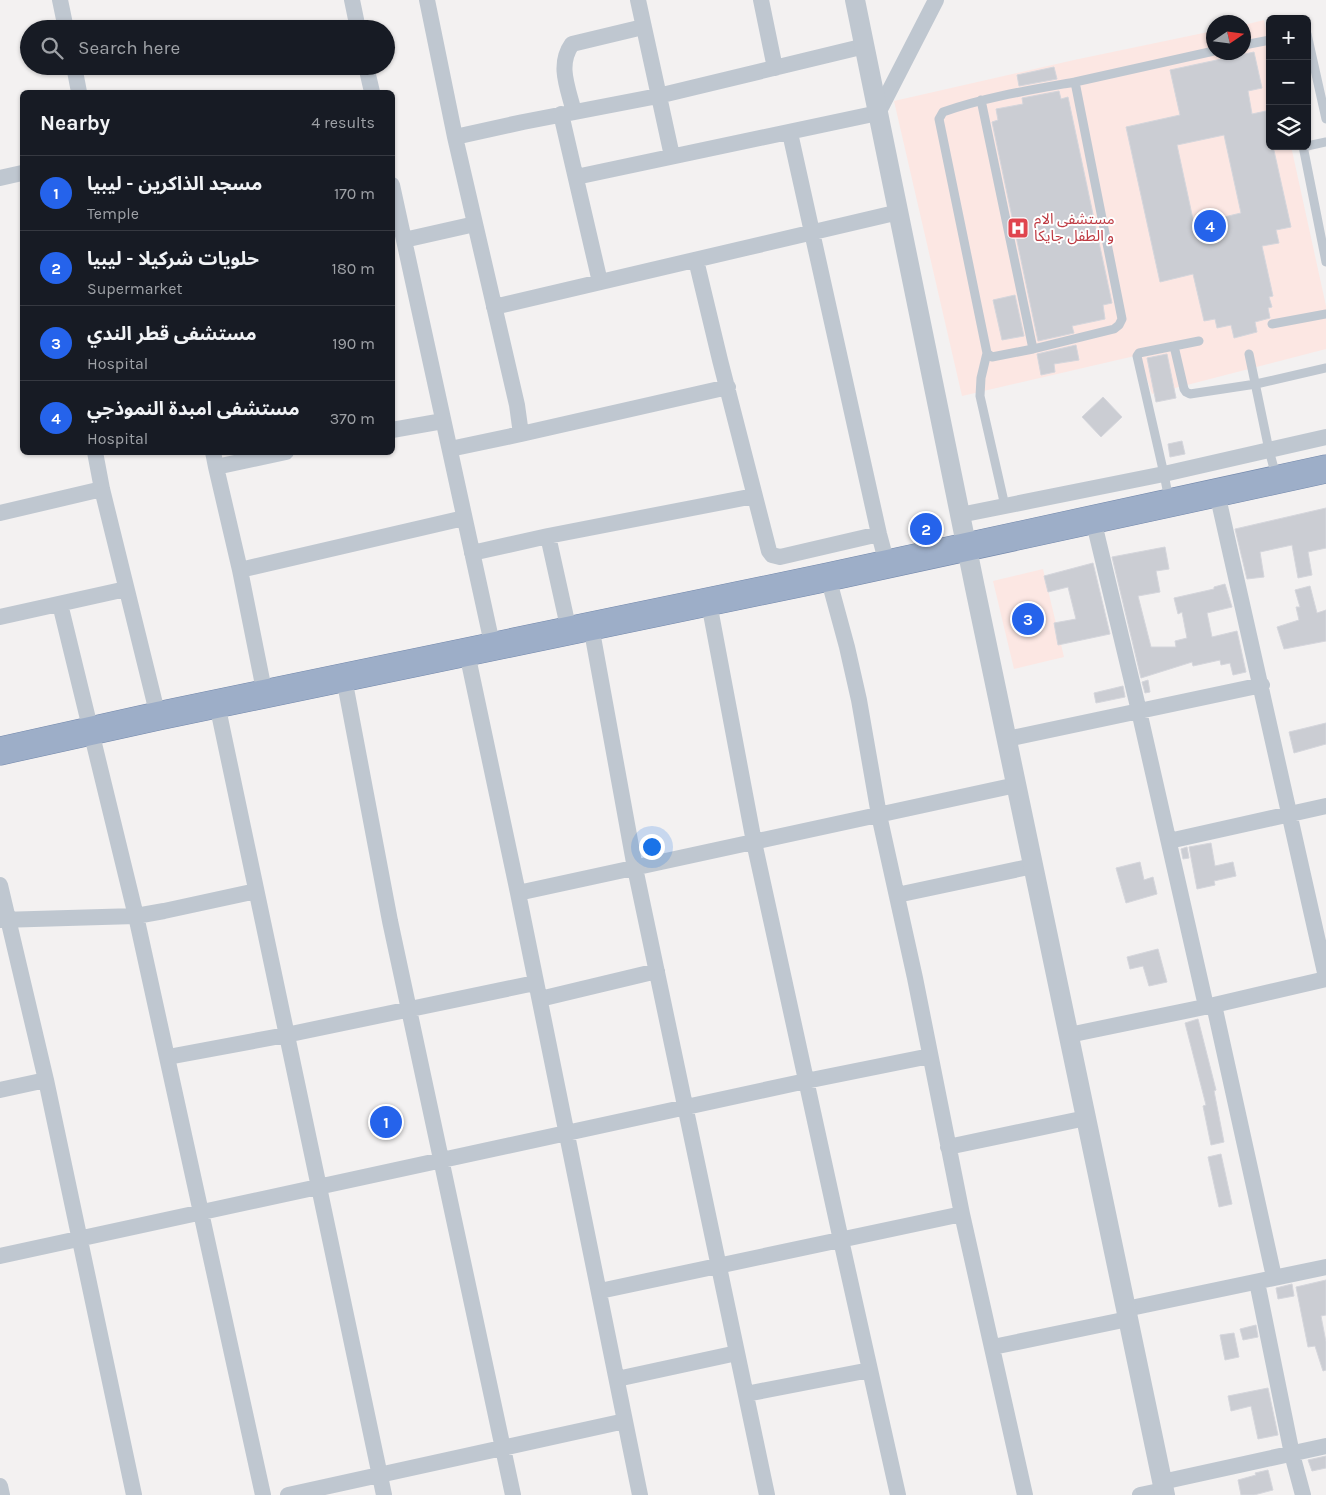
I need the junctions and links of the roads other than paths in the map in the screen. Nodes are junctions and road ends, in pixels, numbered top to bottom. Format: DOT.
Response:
graph roads {
  1 [pos="60,0"];
  2 [pos="352,0"];
  3 [pos="426,0"];
  4 [pos="638,0"];
  5 [pos="761,0"];
  6 [pos="855,0"];
  7 [pos="936,0"];
  8 [pos="64,20"];
  9 [pos="356,20"];
  10 [pos="643,27"];
  11 [pos="1266,41"];
  12 [pos="1251,44"];
  13 [pos="865,46"];
  14 [pos="1311,52"];
  15 [pos="1206,53"];
  16 [pos="774,68"];
  17 [pos="76,75"];
  18 [pos="368,75"];
  19 [pos="1075,82"];
  20 [pos="79,90"];
  21 [pos="372,90"];
  22 [pos="658,96"];
  23 [pos="981,100"];
  24 [pos="568,113"];
  25 [pos="878,113"];
  26 [pos="1326,119"];
  27 [pos="790,132"];
  28 [pos="455,138"];
  29 [pos="1326,142"];
  30 [pos="1311,145"];
  31 [pos="1306,150"];
  32 [pos="672,156"];
  33 [pos="20,173"];
  34 [pos="576,177"];
  35 [pos="0,178"];
  36 [pos="395,200"];
  37 [pos="899,212"];
  38 [pos="475,224"];
  39 [pos="1323,229"];
  40 [pos="812,232"];
  41 [pos="404,240"];
  42 [pos="696,260"];
  43 [pos="1326,262"];
  44 [pos="600,282"];
  45 [pos="494,307"];
  46 [pos="1326,314"];
  47 [pos="1272,324"];
  48 [pos="1198,341"];
  49 [pos="1174,346"];
  50 [pos="1033,349"];
  51 [pos="987,353"];
  52 [pos="1249,354"];
  53 [pos="1326,368"];
  54 [pos="1256,384"];
  55 [pos="728,387"];
  56 [pos="443,421"];
  57 [pos="395,429"];
  58 [pos="520,434"];
  59 [pos="1326,438"];
  60 [pos="450,449"];
  61 [pos="1269,450"];
  62 [pos="96,455"];
  63 [pos="259,455"];
  64 [pos="215,460"];
  65 [pos="1326,469"];
  66 [pos="1164,474"];
  67 [pos="1277,479"];
  68 [pos="102,489"];
  69 [pos="1217,493"];
  70 [pos="754,496"];
  71 [pos="1169,503"];
  72 [pos="1005,506"];
  73 [pos="0,512"];
  74 [pos="960,515"];
  75 [pos="464,518"];
  76 [pos="1093,519"];
  77 [pos="879,534"];
  78 [pos="548,536"];
  79 [pos="968,546"];
  80 [pos="472,553"];
  81 [pos="887,564"];
  82 [pos="240,570"];
  83 [pos="828,578"];
  84 [pos="126,589"];
  85 [pos="709,603"];
  86 [pos="60,604"];
  87 [pos="0,617"];
  88 [pos="580,629"];
  89 [pos="480,650"];
  90 [pos="344,678"];
  91 [pos="1262,685"];
  92 [pos="265,695"];
  93 [pos="217,704"];
  94 [pos="1139,712"];
  95 [pos="158,716"];
  96 [pos="91,731"];
  97 [pos="1007,739"];
  98 [pos="0,751"];
  99 [pos="1016,785"];
  100 [pos="1326,806"];
  101 [pos="1288,814"];
  102 [pos="879,815"];
  103 [pos="1169,841"];
  104 [pos="754,842"];
  105 [pos="1033,866"];
  106 [pos="635,868"];
  107 [pos="0,886"];
  108 [pos="256,890"];
  109 [pos="518,893"];
  110 [pos="898,895"];
  111 [pos="136,916"];
  112 [pos="4,919"];
  113 [pos="657,971"];
  114 [pos="1326,978"];
  115 [pos="535,983"];
  116 [pos="540,999"];
  117 [pos="1210,1005"];
  118 [pos="409,1009"];
  119 [pos="286,1035"];
  120 [pos="1069,1035"];
  121 [pos="930,1056"];
  122 [pos="168,1057"];
  123 [pos="46,1080"];
  124 [pos="806,1081"];
  125 [pos="0,1090"];
  126 [pos="685,1107"];
  127 [pos="1086,1118"];
  128 [pos="566,1133"];
  129 [pos="948,1147"];
  130 [pos="441,1160"];
  131 [pos="318,1187"];
  132 [pos="200,1212"];
  133 [pos="962,1214"];
  134 [pos="79,1239"];
  135 [pos="841,1240"];
  136 [pos="0,1256"];
  137 [pos="719,1266"];
  138 [pos="1326,1267"];
  139 [pos="1274,1277"];
  140 [pos="1257,1282"];
  141 [pos="600,1291"];
  142 [pos="1127,1314"];
  143 [pos="993,1347"];
  144 [pos="737,1353"];
  145 [pos="870,1370"];
  146 [pos="617,1379"];
  147 [pos="746,1394"];
  148 [pos="625,1421"];
  149 [pos="1326,1446"];
  150 [pos="503,1448"];
  151 [pos="1292,1454"];
  152 [pos="380,1475"];
  153 [pos="0,1486"];
  154 [pos="1164,1489"];
  155 [pos="2,1495"];
  156 [pos="134,1495"];
  157 [pos="263,1495"];
  158 [pos="288,1495"];
  159 [pos="384,1495"];
  160 [pos="513,1495"];
  161 [pos="640,1495"];
  162 [pos="767,1495"];
  163 [pos="898,1495"];
  164 [pos="1025,1495"];
  165 [pos="1140,1495"];
  166 [pos="1303,1495"];
  1 -- 8 [label="street"];
  2 -- 9 [label="street"];
  3 -- 28 [label="street"];
  4 -- 10 [label="street"];
  5 -- 16 [label="street"];
  6 -- 13 [label="street"];
  7 -- 25 [label="street"];
  10 -- 22 [label="street"];
  10 -- 24 [label="street"];
  11 -- 12 [label="lane"];
  13 -- 16 [label="street"];
  13 -- 25 [label="street"];
  14 -- 26 [label="lane"];
  15 -- 19 [label="lane"];
  16 -- 22 [label="street"];
  17 -- 20 [label="street"];
  18 -- 21 [label="street"];
  19 -- 23 [label="lane"];
  19 -- 50 [label="lane"];
  22 -- 24 [label="street"];
  22 -- 32 [label="street"];
  23 -- 50 [label="lane"];
  23 -- 51 [label="lane"];
  24 -- 28 [label="street"];
  24 -- 34 [label="street"];
  25 -- 27 [label="street"];
  25 -- 37 [label="street"];
  27 -- 32 [label="street"];
  27 -- 40 [label="street"];
  28 -- 38 [label="street"];
  29 -- 30 [label="lane"];
  31 -- 39 [label="lane"];
  32 -- 34 [label="street"];
  33 -- 35 [label="street"];
  34 -- 44 [label="street"];
  36 -- 41 [label="street"];
  37 -- 40 [label="street"];
  37 -- 74 [label="street"];
  38 -- 41 [label="street"];
  38 -- 45 [label="street"];
  39 -- 43 [label="lane"];
  40 -- 42 [label="street"];
  40 -- 77 [label="street"];
  41 -- 56 [label="street"];
  42 -- 44 [label="street"];
  42 -- 55 [label="street"];
  44 -- 45 [label="street"];
  45 -- 58 [label="street"];
  46 -- 47 [label="lane"];
  48 -- 49 [label="lane"];
  49 -- 54 [label="lane"];
  49 -- 66 [label="lane"];
  50 -- 51 [label="lane"];
  51 -- 72 [label="lane"];
  52 -- 54 [label="lane"];
  53 -- 54 [label="lane"];
  54 -- 61 [label="lane"];
  55 -- 58 [label="street"];
  55 -- 70 [label="street"];
  56 -- 57 [label="street"];
  56 -- 60 [label="street"];
  58 -- 60 [label="street"];
  59 -- 61 [label="street"];
  60 -- 75 [label="street"];
  61 -- 66 [label="street"];
  61 -- 67 [label="lane"];
  62 -- 68 [label="street"];
  63 -- 64 [label="street"];
  64 -- 82 [label="street"];
  65 -- 67 [label="highway"];
  66 -- 71 [label="lane"];
  66 -- 72 [label="street"];
  67 -- 69 [label="highway"];
  68 -- 73 [label="street"];
  68 -- 84 [label="street"];
  69 -- 71 [label="highway"];
  69 -- 91 [label="street"];
  70 -- 77 [label="street"];
  70 -- 78 [label="street"];
  71 -- 76 [label="highway"];
  72 -- 74 [label="street"];
  74 -- 79 [label="street"];
  75 -- 80 [label="street"];
  75 -- 82 [label="street"];
  76 -- 79 [label="highway"];
  76 -- 94 [label="street"];
  77 -- 81 [label="street"];
  78 -- 80 [label="street"];
  78 -- 88 [label="street"];
  79 -- 81 [label="highway"];
  79 -- 97 [label="street"];
  80 -- 89 [label="street"];
  81 -- 83 [label="highway"];
  82 -- 92 [label="street"];
  83 -- 85 [label="highway"];
  83 -- 102 [label="street"];
  84 -- 86 [label="street"];
  84 -- 95 [label="street"];
  85 -- 88 [label="highway"];
  85 -- 104 [label="street"];
  86 -- 87 [label="street"];
  86 -- 96 [label="street"];
  88 -- 89 [label="highway"];
  88 -- 106 [label="street"];
  89 -- 90 [label="highway"];
  89 -- 109 [label="street"];
  90 -- 92 [label="highway"];
  90 -- 118 [label="street"];
  91 -- 94 [label="street"];
  91 -- 101 [label="street"];
  92 -- 93 [label="highway"];
  93 -- 95 [label="highway"];
  93 -- 108 [label="street"];
  94 -- 97 [label="street"];
  94 -- 103 [label="street"];
  95 -- 96 [label="highway"];
  96 -- 98 [label="highway"];
  96 -- 111 [label="street"];
  97 -- 99 [label="street"];
  99 -- 102 [label="street"];
  99 -- 105 [label="street"];
  100 -- 101 [label="street"];
  101 -- 103 [label="street"];
  101 -- 114 [label="street"];
  102 -- 104 [label="street"];
  102 -- 110 [label="street"];
  103 -- 117 [label="street"];
  104 -- 106 [label="street"];
  104 -- 124 [label="street"];
  105 -- 110 [label="street"];
  105 -- 120 [label="street"];
  106 -- 109 [label="street"];
  106 -- 113 [label="street"];
  107 -- 112 [label="street"];
  108 -- 111 [label="street"];
  108 -- 119 [label="street"];
  109 -- 115 [label="street"];
  110 -- 121 [label="street"];
  111 -- 112 [label="street"];
  111 -- 122 [label="street"];
  112 -- 123 [label="street"];
  113 -- 116 [label="street"];
  113 -- 126 [label="street"];
  114 -- 117 [label="street"];
  115 -- 116 [label="street"];
  115 -- 118 [label="street"];
  116 -- 128 [label="street"];
  117 -- 120 [label="street"];
  117 -- 139 [label="street"];
  118 -- 119 [label="street"];
  118 -- 130 [label="street"];
  119 -- 122 [label="street"];
  119 -- 131 [label="street"];
  120 -- 127 [label="street"];
  121 -- 124 [label="street"];
  121 -- 129 [label="street"];
  122 -- 132 [label="street"];
  123 -- 125 [label="street"];
  123 -- 134 [label="street"];
  124 -- 126 [label="street"];
  124 -- 135 [label="street"];
  126 -- 128 [label="street"];
  126 -- 137 [label="street"];
  127 -- 129 [label="street"];
  127 -- 142 [label="street"];
  128 -- 130 [label="street"];
  128 -- 141 [label="street"];
  129 -- 133 [label="street"];
  130 -- 131 [label="street"];
  130 -- 150 [label="street"];
  131 -- 132 [label="street"];
  131 -- 152 [label="street"];
  132 -- 134 [label="street"];
  132 -- 157 [label="street"];
  133 -- 135 [label="street"];
  133 -- 143 [label="street"];
  134 -- 136 [label="street"];
  134 -- 156 [label="street"];
  135 -- 137 [label="street"];
  135 -- 145 [label="street"];
  137 -- 141 [label="street"];
  137 -- 144 [label="street"];
  138 -- 139 [label="street"];
  139 -- 140 [label="street"];
  140 -- 142 [label="street"];
  140 -- 151 [label="street"];
  141 -- 146 [label="street"];
  142 -- 143 [label="street"];
  142 -- 154 [label="street"];
  143 -- 164 [label="street"];
  144 -- 146 [label="street"];
  144 -- 147 [label="street"];
  145 -- 147 [label="street"];
  145 -- 163 [label="street"];
  146 -- 148 [label="street"];
  147 -- 162 [label="street"];
  148 -- 150 [label="street"];
  148 -- 161 [label="street"];
  149 -- 151 [label="street"];
  150 -- 152 [label="street"];
  150 -- 160 [label="street"];
  151 -- 154 [label="street"];
  151 -- 166 [label="street"];
  152 -- 158 [label="street"];
  152 -- 159 [label="street"];
  153 -- 155 [label="street"];
  154 -- 165 [label="street"];
}
